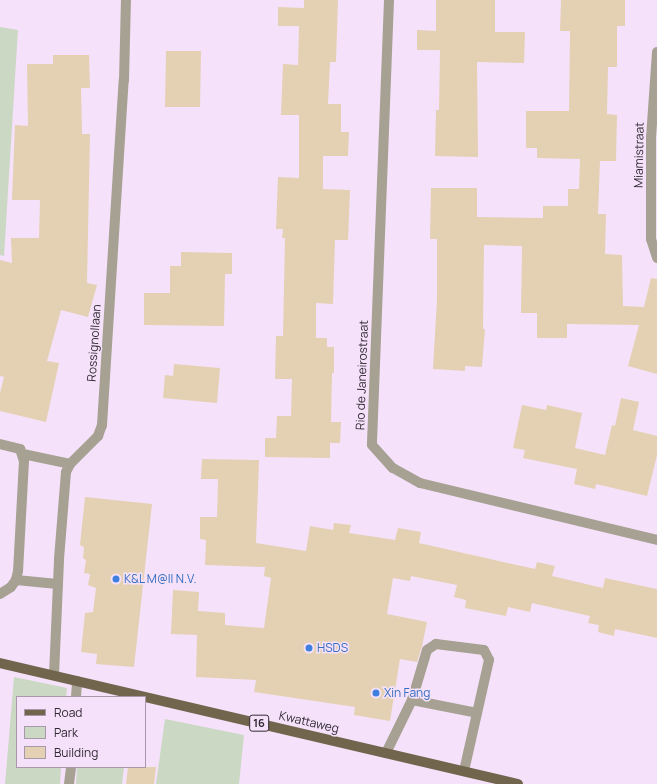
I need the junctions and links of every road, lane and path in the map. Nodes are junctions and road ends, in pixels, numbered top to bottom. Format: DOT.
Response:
graph roads {
  1 [pos="126,0"];
  2 [pos="389,0"];
  3 [pos="657,52"];
  4 [pos="657,258"];
  5 [pos="0,444"];
  6 [pos="23,454"];
  7 [pos="70,464"];
  8 [pos="657,540"];
  9 [pos="16,580"];
  10 [pos="58,584"];
  11 [pos="0,594"];
  12 [pos="0,663"];
  13 [pos="54,675"];
  14 [pos="77,681"];
  15 [pos="76,696"];
  16 [pos="141,696"];
  17 [pos="146,697"];
  18 [pos="412,700"];
  19 [pos="477,713"];
  20 [pos="386,753"];
  21 [pos="71,768"];
  22 [pos="464,771"];
  23 [pos="69,784"];
  24 [pos="518,784"];
  1 -- 7 [label="street, Rossignollaan"];
  2 -- 8 [label="street, Rio de Janeirostraat"];
  3 -- 4 [label="street, Miamistraat"];
  5 -- 6 [label="street"];
  6 -- 7 [label="street"];
  6 -- 9 [label="street"];
  7 -- 10 [label="street"];
  9 -- 10 [label="street"];
  9 -- 11 [label="street"];
  10 -- 13 [label="street"];
  12 -- 13 [label="main road, Kwattaweg / 16"];
  13 -- 14 [label="main road, Kwattaweg / 16"];
  14 -- 15 [label="street"];
  14 -- 16 [label="main road, Kwattaweg / 16"];
  17 -- 20 [label="main road, Kwattaweg / 16"];
  18 -- 19 [label="street"];
  18 -- 19 [label="street"];
  18 -- 20 [label="street"];
  19 -- 22 [label="street"];
  20 -- 22 [label="main road, Kwattaweg / 16"];
  21 -- 23 [label="street"];
  22 -- 24 [label="main road, Kwattaweg / 16"];
}
